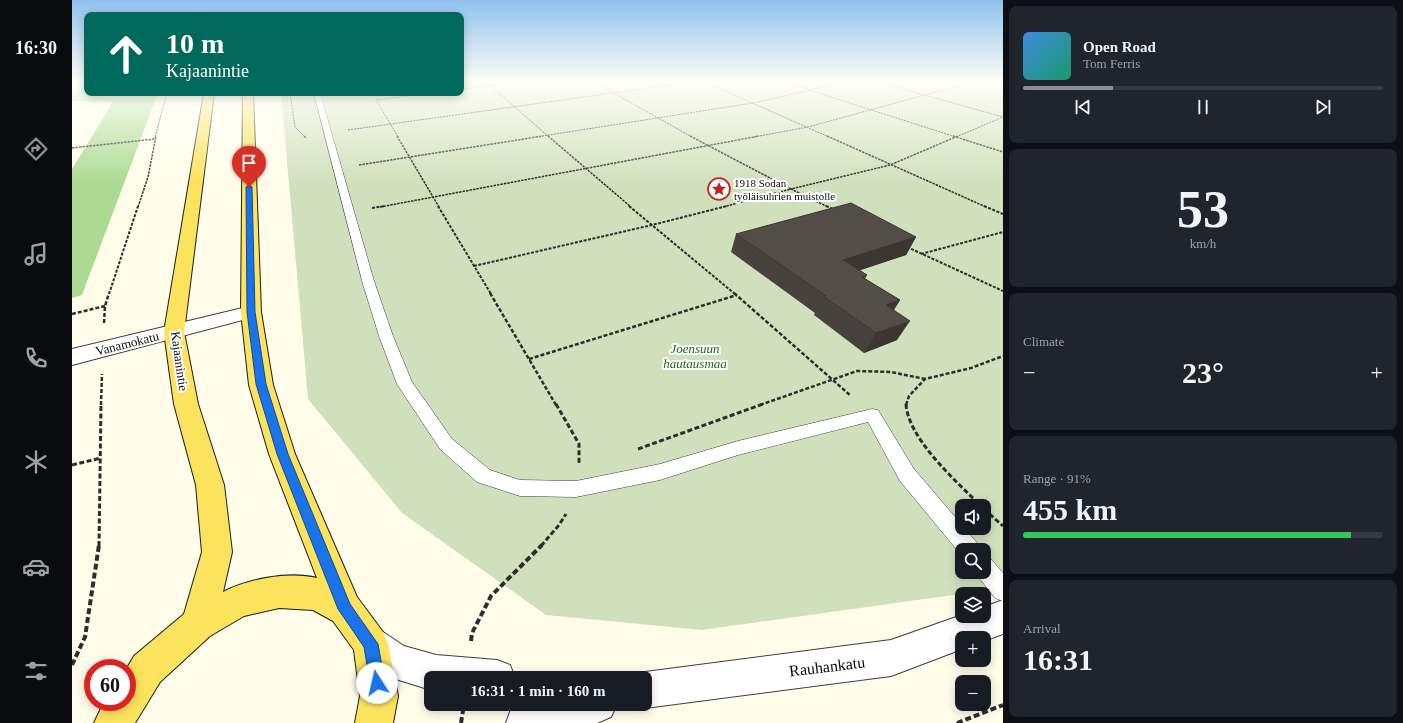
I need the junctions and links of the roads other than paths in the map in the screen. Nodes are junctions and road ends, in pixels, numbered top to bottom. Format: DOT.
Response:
graph roads {
  1 [pos="206,116"];
  2 [pos="248,116"];
  3 [pos="323,116"];
  4 [pos="251,312"];
  5 [pos="174,332"];
  6 [pos="72,357"];
  7 [pos="964,543"];
  8 [pos="991,575"];
  9 [pos="1003,590"];
  10 [pos="345,609"];
  11 [pos="1003,617"];
  12 [pos="198,624"];
  13 [pos="371,644"];
  14 [pos="428,671"];
  15 [pos="136,688"];
  16 [pos="652,689"];
  17 [pos="121,711"];
  18 [pos="575,711"];
  19 [pos="113,723"];
  20 [pos="374,723"];
  21 [pos="525,723"];
  1 -- 5 [label="main road, Kajaanintie"];
  2 -- 4 [label="main road"];
  3 -- 7 [label="lane"];
  4 -- 5 [label="street, Vanamokatu"];
  4 -- 10 [label="main road"];
  5 -- 6 [label="street, Vanamokatu"];
  5 -- 12 [label="main road, Kajaanintie"];
  8 -- 9 [label="lane"];
  10 -- 12 [label="main road"];
  10 -- 13 [label="main road"];
  11 -- 16 [label="street, Rauhankatu"];
  12 -- 15 [label="main road"];
  13 -- 14 [label="street"];
  13 -- 20 [label="main road"];
  17 -- 19 [label="main road"];
  18 -- 21 [label="street"];
}
